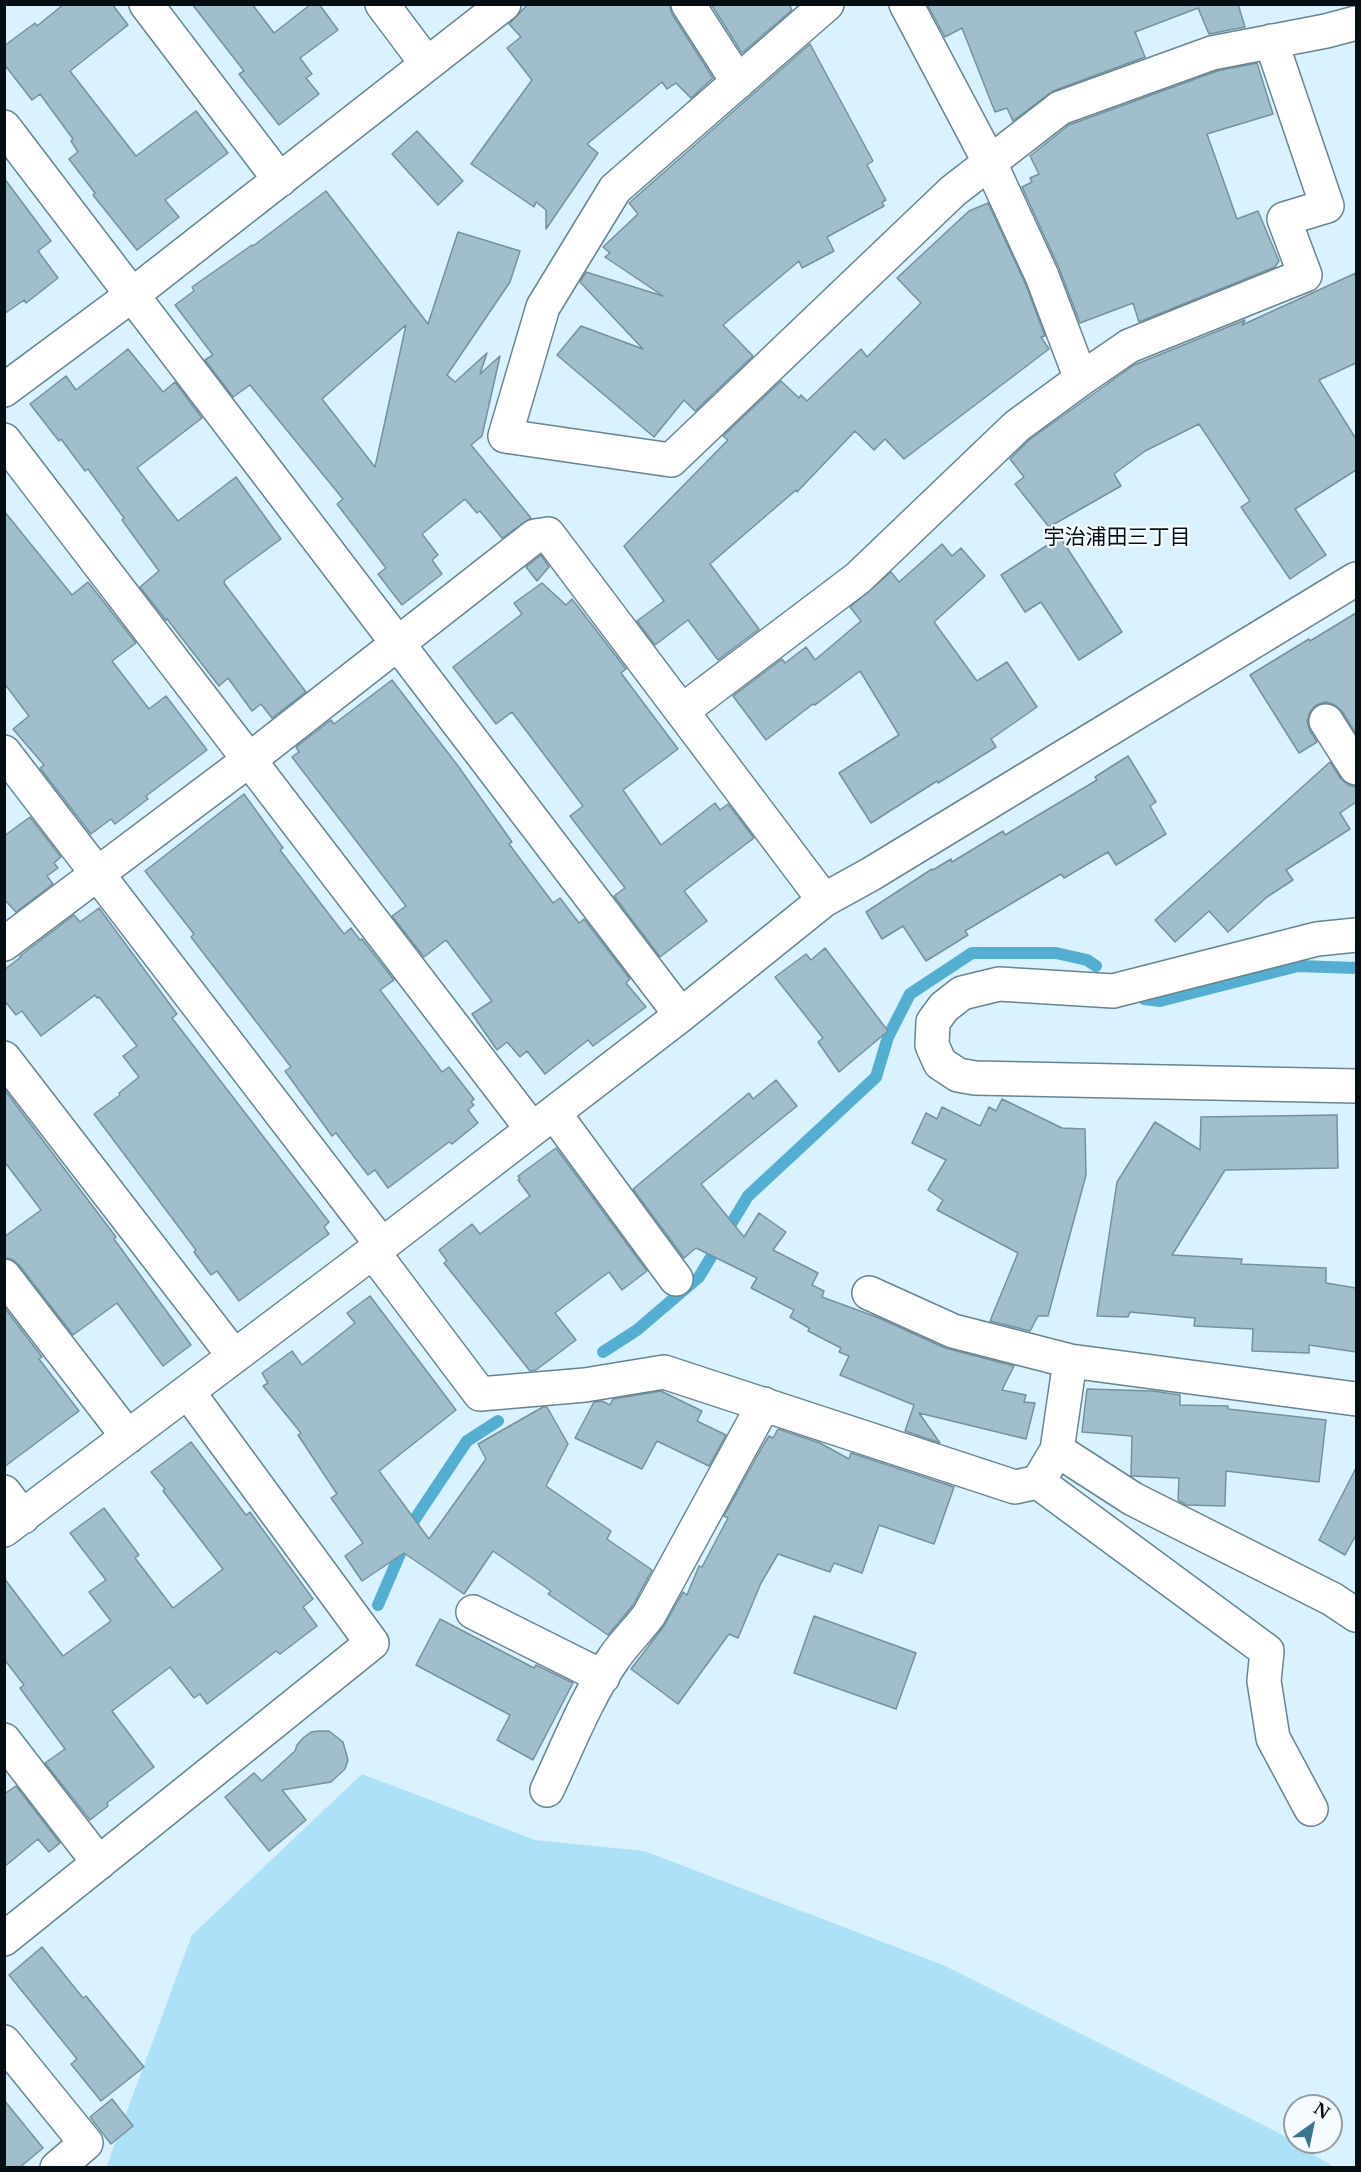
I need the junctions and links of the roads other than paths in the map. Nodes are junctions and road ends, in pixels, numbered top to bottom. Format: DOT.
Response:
graph roads {
  1 [pos="146,4"];
  2 [pos="382,4"];
  3 [pos="504,4"];
  4 [pos="688,4"];
  5 [pos="827,4"];
  6 [pos="906,4"];
  7 [pos="1356,23"];
  8 [pos="1271,41"];
  9 [pos="427,64"];
  10 [pos="738,82"];
  11 [pos="4,127"];
  12 [pos="990,163"];
  13 [pos="280,180"];
  14 [pos="132,296"];
  15 [pos="1081,379"];
  16 [pos="4,390"];
  17 [pos="4,440"];
  18 [pos="1356,579"];
  19 [pos="397,643"];
  20 [pos="682,711"];
  21 [pos="1326,721"];
  22 [pos="4,752"];
  23 [pos="249,760"];
  24 [pos="1356,768"];
  25 [pos="97,873"];
  26 [pos="824,900"];
  27 [pos="1356,935"];
  28 [pos="4,944"];
  29 [pos="681,1015"];
  30 [pos="4,1058"];
  31 [pos="1356,1086"];
  32 [pos="543,1121"];
  33 [pos="377,1248"];
  34 [pos="4,1276"];
  35 [pos="676,1279"];
  36 [pos="869,1293"];
  37 [pos="234,1356"];
  38 [pos="1070,1361"];
  39 [pos="188,1392"];
  40 [pos="1356,1400"];
  41 [pos="764,1404"];
  42 [pos="128,1437"];
  43 [pos="1057,1450"];
  44 [pos="1038,1482"];
  45 [pos="11,1513"];
  46 [pos="473,1612"];
  47 [pos="1356,1615"];
  48 [pos="603,1677"];
  49 [pos="4,1740"];
  50 [pos="547,1790"];
  51 [pos="1311,1809"];
  52 [pos="99,1863"];
  53 [pos="4,1939"];
  54 [pos="4,2042"];
  55 [pos="57,2168"];
  1 -- 13 [label="street"];
  2 -- 9 [label="street"];
  3 -- 9 [label="street"];
  4 -- 10 [label="street"];
  5 -- 10 [label="street"];
  6 -- 12 [label="street"];
  7 -- 8 [label="street"];
  8 -- 12 [label="street"];
  8 -- 15 [label="street"];
  9 -- 13 [label="street"];
  10 -- 12 [label="street"];
  11 -- 14 [label="street"];
  12 -- 15 [label="street"];
  13 -- 14 [label="street"];
  14 -- 16 [label="street"];
  14 -- 19 [label="street"];
  15 -- 20 [label="street"];
  17 -- 23 [label="street"];
  18 -- 26 [label="street"];
  19 -- 20 [label="street"];
  19 -- 23 [label="street"];
  19 -- 29 [label="street"];
  20 -- 26 [label="street"];
  21 -- 24 [label="street"];
  22 -- 25 [label="street"];
  23 -- 25 [label="street"];
  23 -- 32 [label="street"];
  25 -- 28 [label="street"];
  25 -- 33 [label="street"];
  26 -- 29 [label="street"];
  27 -- 31 [label="street"];
  29 -- 32 [label="street"];
  30 -- 37 [label="street"];
  32 -- 33 [label="street"];
  32 -- 35 [label="street"];
  33 -- 37 [label="street"];
  33 -- 41 [label="street"];
  34 -- 42 [label="street"];
  36 -- 38 [label="street"];
  37 -- 39 [label="street"];
  38 -- 40 [label="street"];
  38 -- 43 [label="street"];
  39 -- 42 [label="street"];
  39 -- 52 [label="street"];
  41 -- 44 [label="street"];
  41 -- 48 [label="street"];
  42 -- 45 [label="street"];
  43 -- 44 [label="street"];
  43 -- 47 [label="street"];
  44 -- 51 [label="street"];
  46 -- 48 [label="street"];
  48 -- 50 [label="street"];
  49 -- 52 [label="street"];
  52 -- 53 [label="street"];
  54 -- 55 [label="street"];
}
